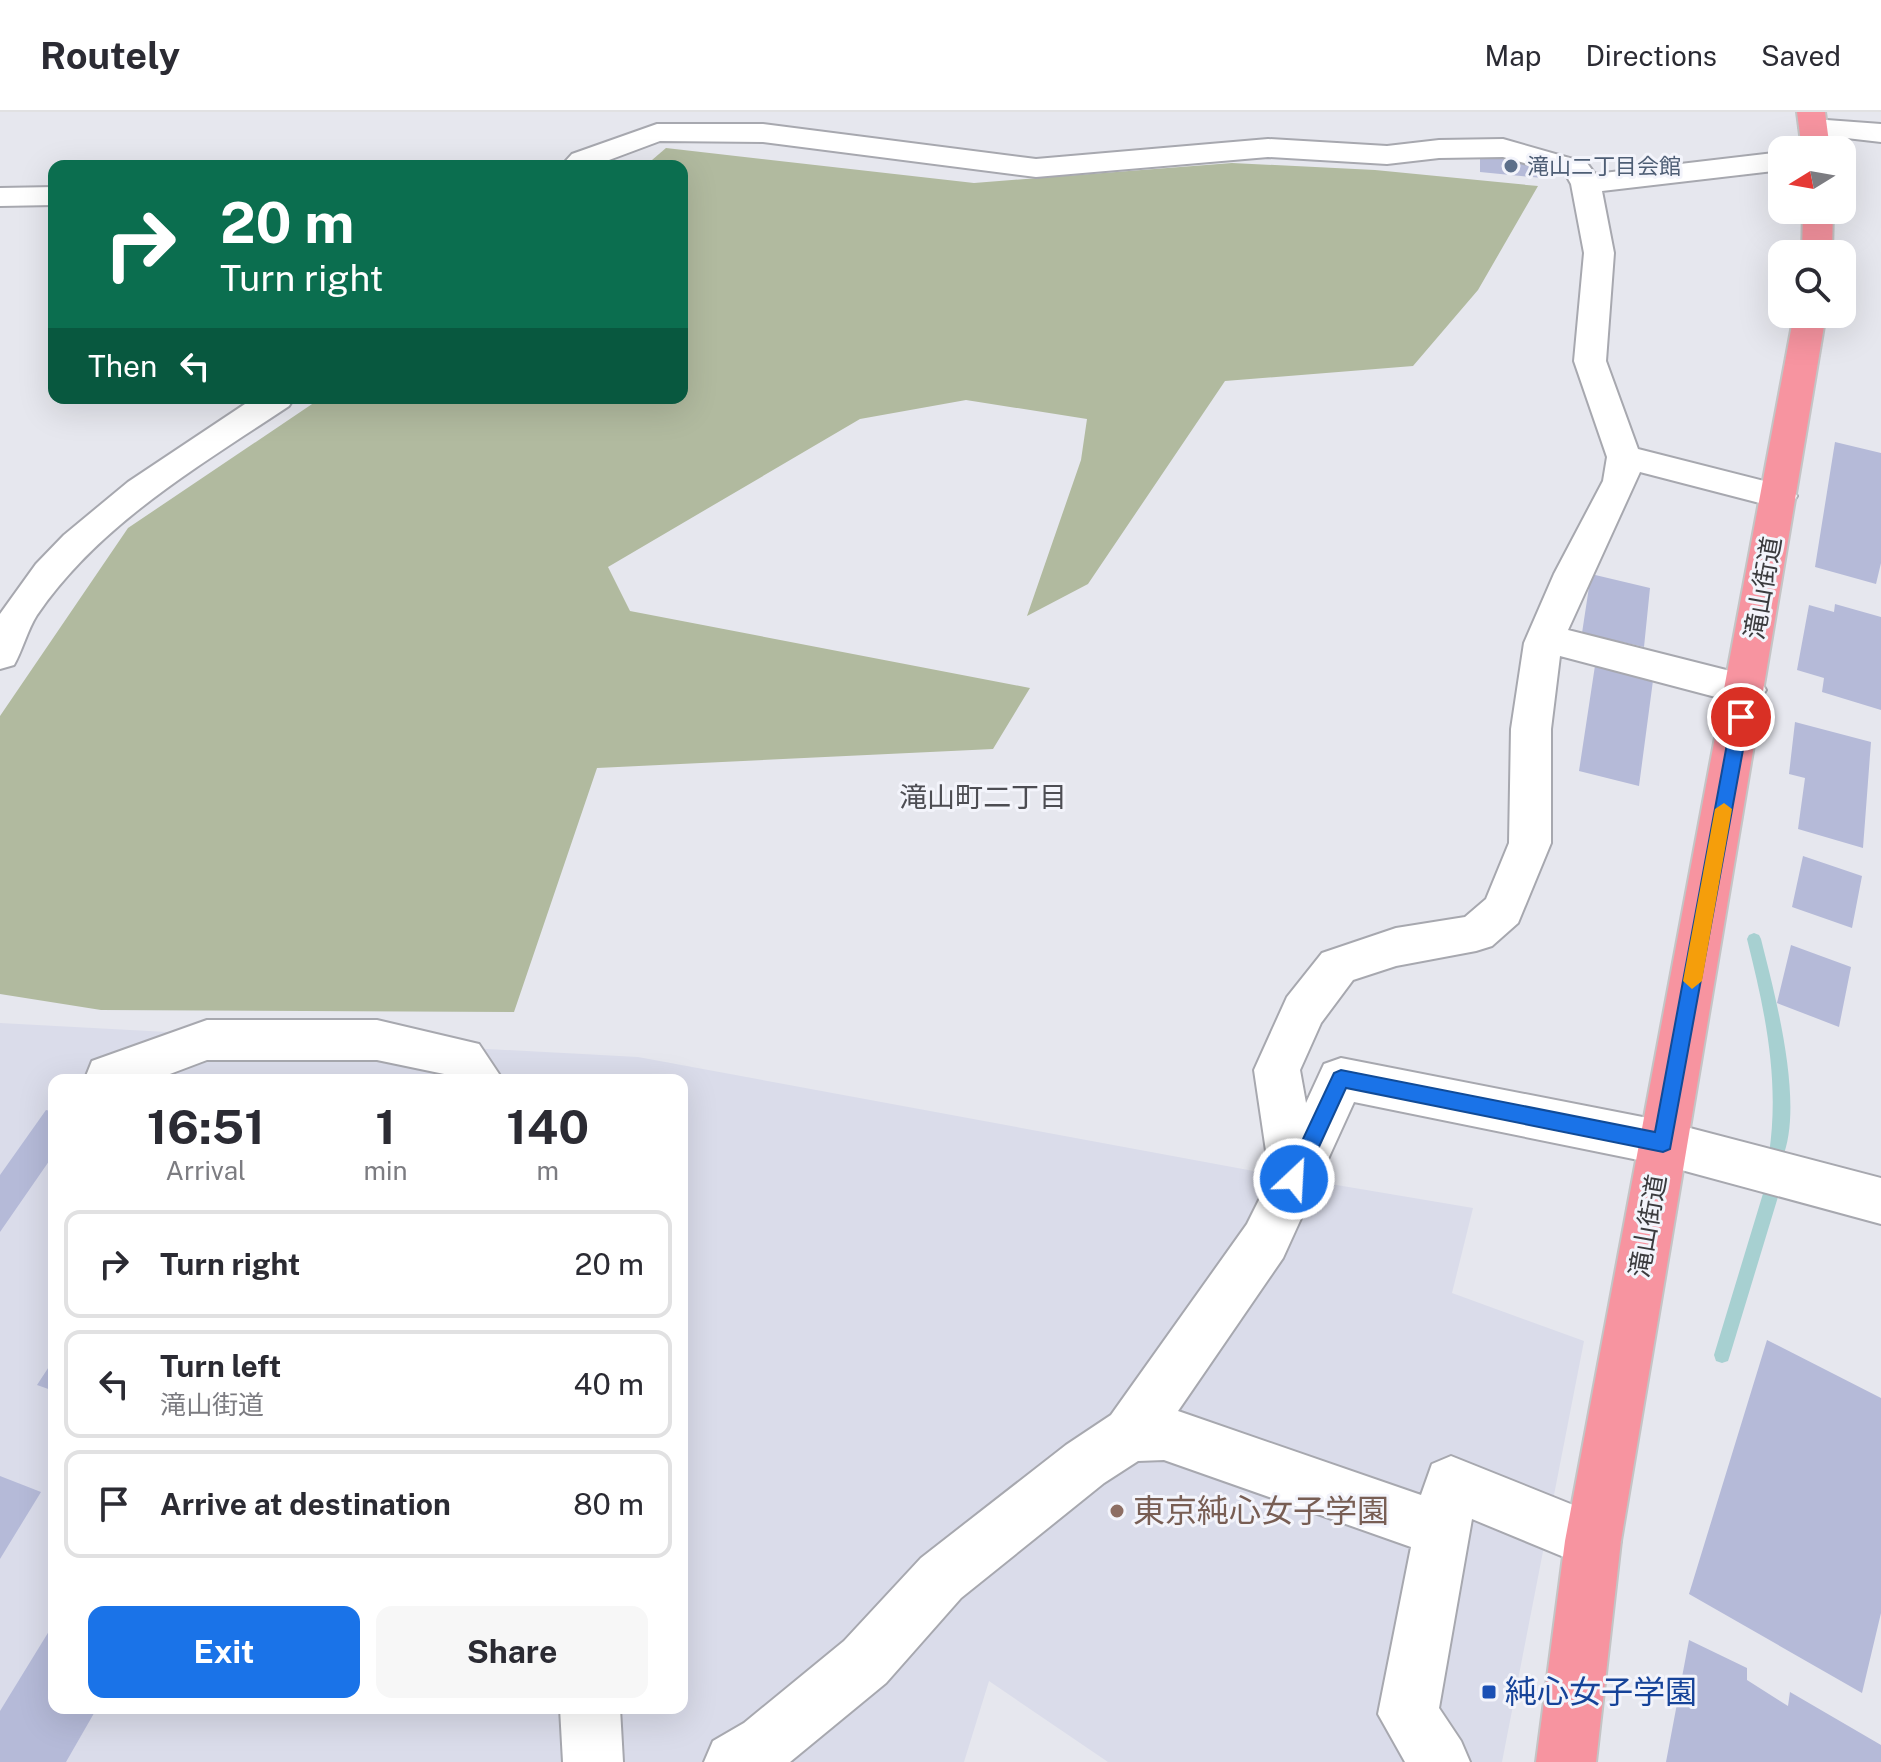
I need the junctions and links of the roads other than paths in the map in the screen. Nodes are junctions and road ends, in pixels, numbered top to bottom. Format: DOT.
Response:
graph roads {
  1 [pos="1814,130"];
  2 [pos="1881,133"];
  3 [pos="582,160"];
  4 [pos="1768,163"];
  5 [pos="1586,184"];
  6 [pos="48,196"];
  7 [pos="0,197"];
  8 [pos="1808,328"];
  9 [pos="268,404"];
  10 [pos="1624,457"];
  11 [pos="1779,496"];
  12 [pos="1545,638"];
  13 [pos="0,655"];
  14 [pos="1746,690"];
  15 [pos="114,1074"];
  16 [pos="475,1074"];
  17 [pos="1663,1143"];
  18 [pos="1294,1179"];
  19 [pos="1881,1201"];
  20 [pos="1130,1434"];
  21 [pos="1442,1530"];
  22 [pos="1593,1541"];
  23 [pos="590,1714"];
  24 [pos="593,1762"];
  25 [pos="734,1762"];
  26 [pos="1440,1762"];
  27 [pos="1566,1762"];
  1 -- 2 [label="street"];
  3 -- 5 [label="street"];
  4 -- 5 [label="street"];
  5 -- 10 [label="street"];
  6 -- 7 [label="street"];
  8 -- 11 [label="highway, 滝山街道"];
  9 -- 13 [label="street"];
  10 -- 11 [label="street"];
  10 -- 12 [label="street"];
  11 -- 14 [label="highway, 滝山街道"];
  12 -- 14 [label="street"];
  12 -- 18 [label="street"];
  14 -- 17 [label="highway, 滝山街道"];
  15 -- 16 [label="street"];
  17 -- 18 [label="street"];
  17 -- 19 [label="street"];
  17 -- 22 [label="highway, 滝山街道"];
  18 -- 20 [label="street"];
  20 -- 21 [label="street"];
  20 -- 25 [label="street"];
  21 -- 22 [label="street"];
  21 -- 26 [label="street"];
  22 -- 27 [label="highway, 滝山街道"];
  23 -- 24 [label="street"];
}
